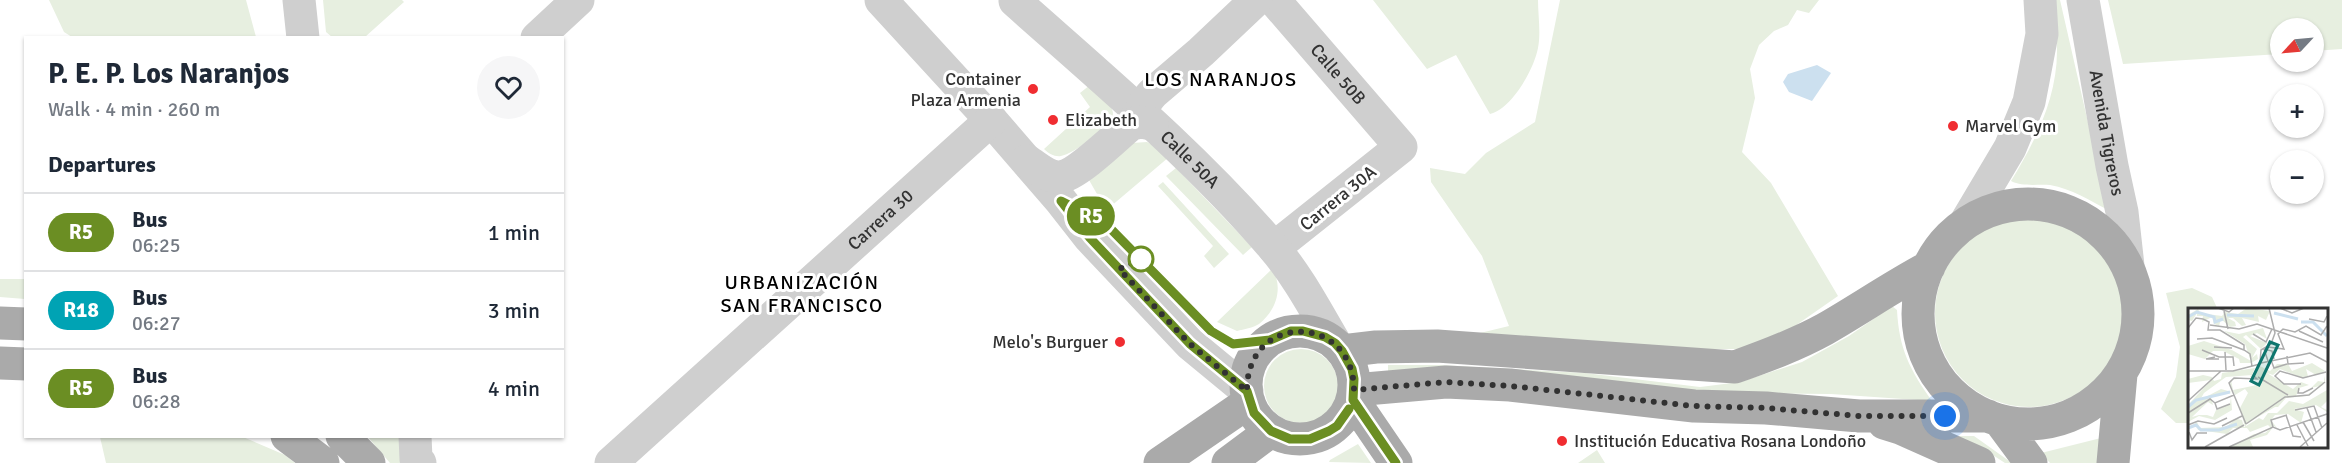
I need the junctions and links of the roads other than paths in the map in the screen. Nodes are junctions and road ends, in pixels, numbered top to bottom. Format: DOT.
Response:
graph roads {
  1 [pos="299,0"];
  2 [pos="578,0"];
  3 [pos="881,0"];
  4 [pos="1256,0"];
  5 [pos="1274,0"];
  6 [pos="2040,0"];
  7 [pos="2083,0"];
  8 [pos="1015,1"];
  9 [pos="303,36"];
  10 [pos="539,36"];
  11 [pos="991,120"];
  12 [pos="1142,121"];
  13 [pos="1401,147"];
  14 [pos="1024,159"];
  15 [pos="1966,222"];
  16 [pos="1274,248"];
  17 [pos="2128,266"];
  18 [pos="1929,267"];
  19 [pos="0,324"];
  20 [pos="24,324"];
  21 [pos="1338,347"];
  22 [pos="0,363"];
  23 [pos="24,364"];
  24 [pos="2121,374"];
  25 [pos="1395,386"];
  26 [pos="1354,395"];
  27 [pos="1248,397"];
  28 [pos="1859,416"];
  29 [pos="1993,418"];
  30 [pos="1276,433"];
  31 [pos="290,438"];
  32 [pos="344,438"];
  33 [pos="415,438"];
  34 [pos="1390,453"];
  35 [pos="323,463"];
  36 [pos="369,463"];
  37 [pos="420,463"];
  38 [pos="611,463"];
  39 [pos="1160,463"];
  40 [pos="1228,463"];
  41 [pos="1303,463"];
  42 [pos="1979,463"];
  43 [pos="2031,463"];
  44 [pos="2113,463"];
  1 -- 9 [label="street"];
  2 -- 10 [label="street"];
  3 -- 11 [label="street"];
  4 -- 12 [label="street"];
  5 -- 13 [label="street, Calle 50B"];
  6 -- 15 [label="street"];
  7 -- 17 [label="street, Avenida Tigreros"];
  8 -- 12 [label="street, Calle 50A"];
  11 -- 14 [label="street"];
  11 -- 38 [label="street, Carrera 30"];
  12 -- 14 [label="street"];
  12 -- 16 [label="street, Calle 50A"];
  13 -- 16 [label="street, Carrera 30A"];
  14 -- 27 [label="street"];
  15 -- 17 [label="main road"];
  15 -- 18 [label="main road"];
  16 -- 21 [label="street, Calle 50A"];
  17 -- 24 [label="main road"];
  18 -- 21 [label="main road"];
  18 -- 29 [label="main road"];
  19 -- 20 [label="main road"];
  21 -- 26 [label="main road"];
  21 -- 27 [label="main road"];
  22 -- 23 [label="main road"];
  24 -- 29 [label="main road"];
  24 -- 44 [label="main road"];
  25 -- 26 [label="main road"];
  25 -- 28 [label="main road"];
  25 -- 34 [label="main road"];
  26 -- 30 [label="main road"];
  26 -- 34 [label="main road"];
  27 -- 30 [label="main road"];
  27 -- 39 [label="main road"];
  28 -- 29 [label="main road"];
  28 -- 42 [label="main road"];
  29 -- 43 [label="main road"];
  30 -- 40 [label="main road"];
  30 -- 41 [label="main road"];
  31 -- 35 [label="main road"];
  32 -- 36 [label="main road"];
  33 -- 37 [label="street"];
}
